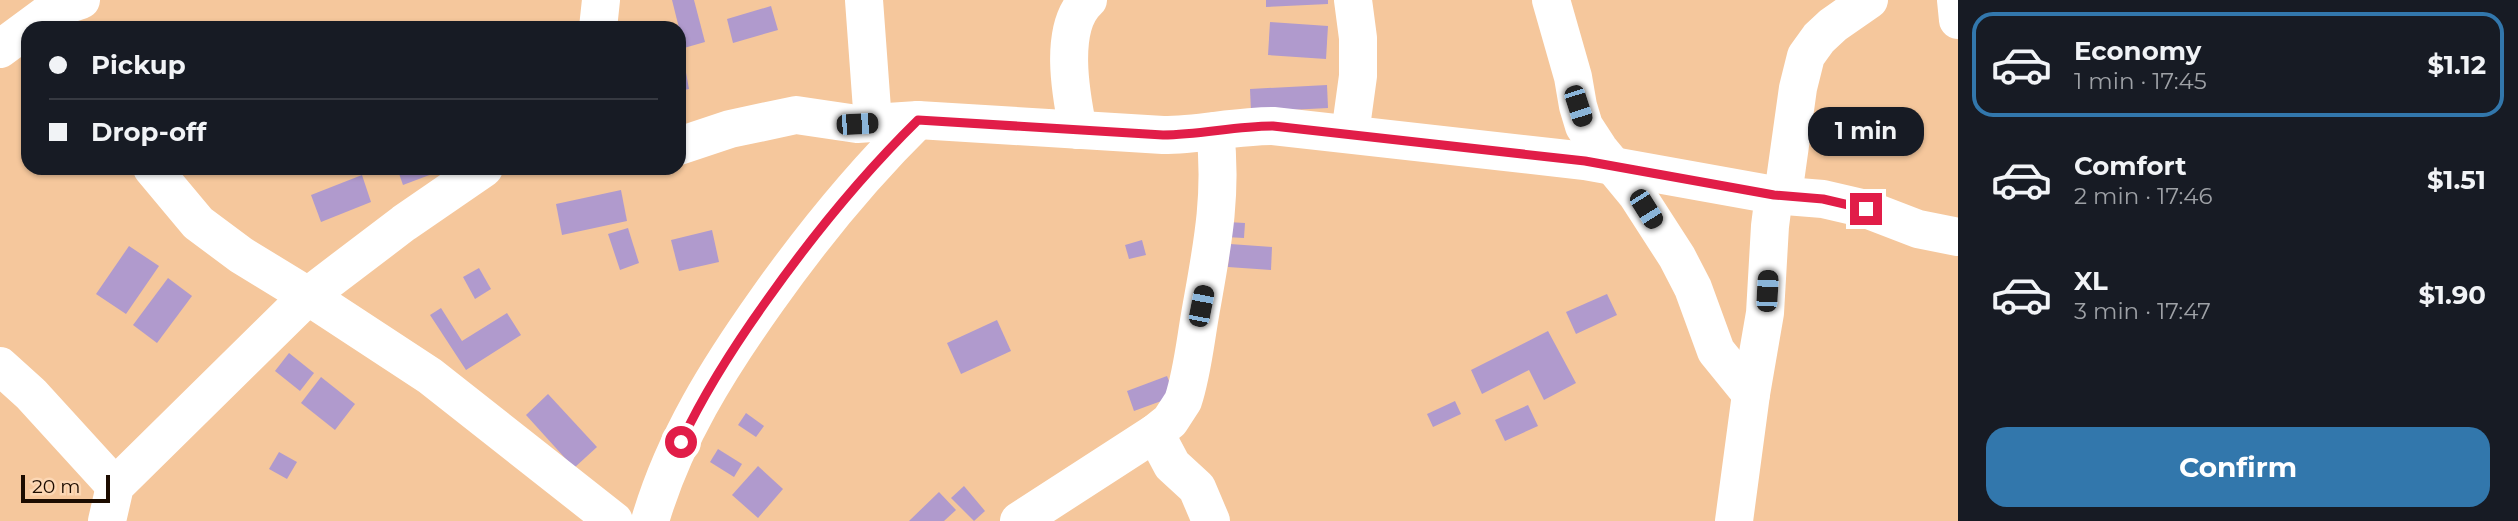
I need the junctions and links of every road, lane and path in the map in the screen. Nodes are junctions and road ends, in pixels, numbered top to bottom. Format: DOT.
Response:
graph roads {
  1 [pos="601,0"];
  2 [pos="864,0"];
  3 [pos="1088,0"];
  4 [pos="1353,0"];
  5 [pos="1551,0"];
  6 [pos="1869,0"];
  7 [pos="1956,0"];
  8 [pos="1958,20"];
  9 [pos="599,21"];
  10 [pos="21,34"];
  11 [pos="0,49"];
  12 [pos="918,120"];
  13 [pos="873,123"];
  14 [pos="1078,130"];
  15 [pos="1215,131"];
  16 [pos="1350,134"];
  17 [pos="686,144"];
  18 [pos="1614,166"];
  19 [pos="158,175"];
  20 [pos="474,175"];
  21 [pos="1779,195"];
  22 [pos="1958,237"];
  23 [pos="309,296"];
  24 [pos="0,366"];
  25 [pos="1751,394"];
  26 [pos="1155,433"];
  27 [pos="111,504"];
  28 [pos="614,521"];
  29 [pos="650,521"];
  30 [pos="1019,521"];
  31 [pos="1211,521"];
  32 [pos="1734,521"];
  1 -- 9 [label="street"];
  2 -- 13 [label="street"];
  3 -- 14 [label="street"];
  4 -- 16 [label="street"];
  5 -- 18 [label="street"];
  6 -- 21 [label="street"];
  7 -- 8 [label="street"];
  10 -- 11 [label="street"];
  12 -- 13 [label="street"];
  12 -- 14 [label="street"];
  12 -- 29 [label="street"];
  13 -- 17 [label="street"];
  14 -- 15 [label="street"];
  15 -- 16 [label="street"];
  15 -- 26 [label="street"];
  16 -- 18 [label="street"];
  18 -- 21 [label="street"];
  18 -- 25 [label="street"];
  19 -- 23 [label="street"];
  20 -- 23 [label="street"];
  21 -- 22 [label="street"];
  21 -- 25 [label="street"];
  23 -- 27 [label="street"];
  23 -- 28 [label="street"];
  24 -- 27 [label="street"];
  25 -- 32 [label="street"];
  26 -- 30 [label="street"];
  26 -- 31 [label="street"];
}
